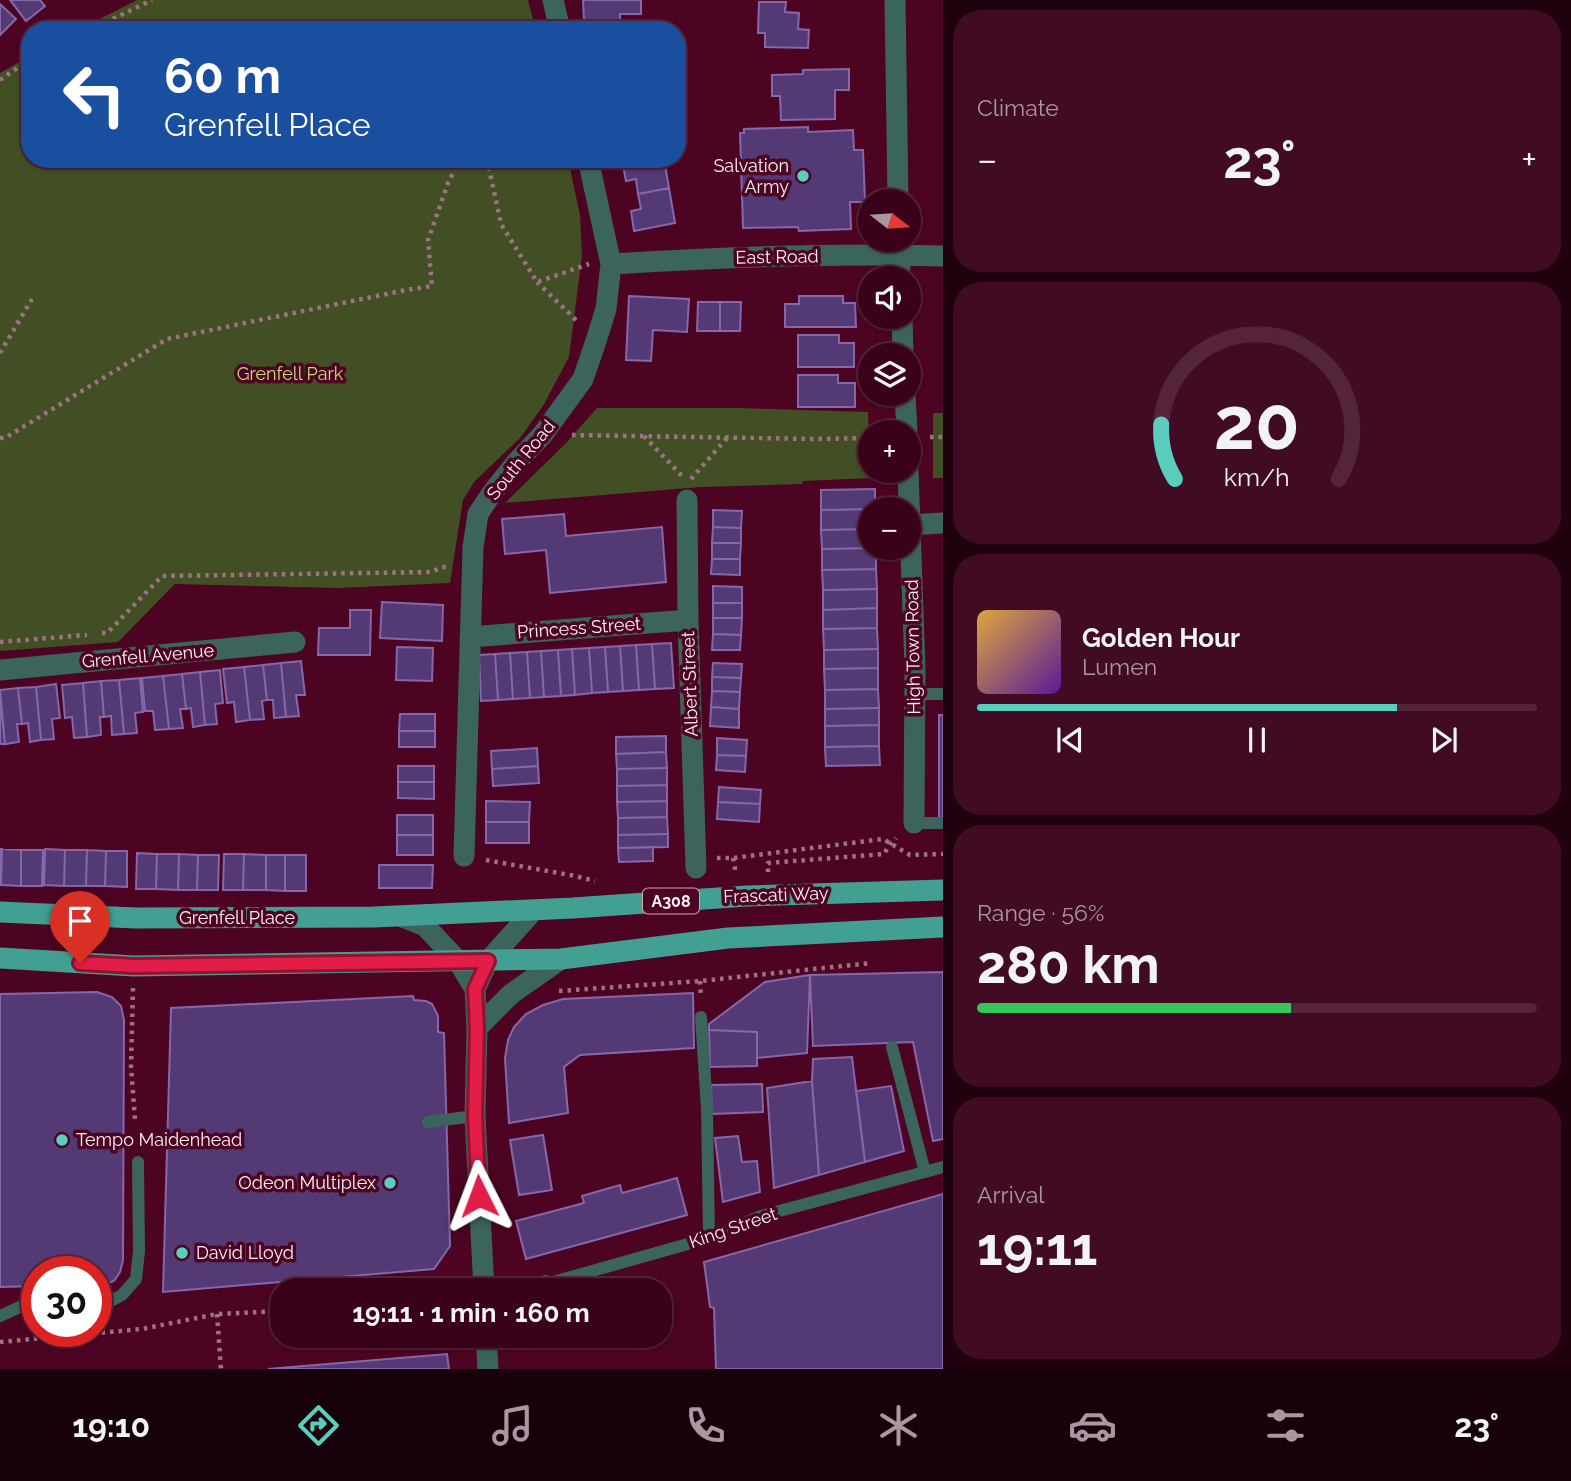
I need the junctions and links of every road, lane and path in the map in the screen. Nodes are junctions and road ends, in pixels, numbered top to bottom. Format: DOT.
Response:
graph roads {
  1 [pos="152,0"];
  2 [pos="553,0"];
  3 [pos="895,0"];
  4 [pos="109,21"];
  5 [pos="558,21"];
  6 [pos="21,65"];
  7 [pos="0,80"];
  8 [pos="456,168"];
  9 [pos="489,168"];
  10 [pos="590,168"];
  11 [pos="898,189"];
  12 [pos="858,249"];
  13 [pos="921,252"];
  14 [pos="943,256"];
  15 [pos="611,264"];
  16 [pos="537,282"];
  17 [pos="32,299"];
  18 [pos="585,330"];
  19 [pos="0,353"];
  20 [pos="543,434"];
  21 [pos="644,436"];
  22 [pos="728,437"];
  23 [pos="0,438"];
  24 [pos="858,438"];
  25 [pos="687,500"];
  26 [pos="943,523"];
  27 [pos="921,524"];
  28 [pos="911,560"];
  29 [pos="455,564"];
  30 [pos="688,620"];
  31 [pos="470,637"];
  32 [pos="0,642"];
  33 [pos="295,642"];
  34 [pos="0,670"];
  35 [pos="915,694"];
  36 [pos="943,694"];
  37 [pos="914,823"];
  38 [pos="943,823"];
  39 [pos="890,844"];
  40 [pos="943,854"];
  41 [pos="464,856"];
  42 [pos="695,867"];
  43 [pos="734,875"];
  44 [pos="768,875"];
  45 [pos="600,883"];
  46 [pos="943,890"];
  47 [pos="534,910"];
  48 [pos="0,912"];
  49 [pos="400,916"];
  50 [pos="943,928"];
  51 [pos="0,958"];
  52 [pos="561,959"];
  53 [pos="458,961"];
  54 [pos="488,961"];
  55 [pos="872,963"];
  56 [pos="475,989"];
  57 [pos="553,992"];
  58 [pos="132,1017"];
  59 [pos="701,1017"];
  60 [pos="477,1028"];
  61 [pos="892,1047"];
  62 [pos="475,1116"];
  63 [pos="135,1120"];
  64 [pos="428,1122"];
  65 [pos="138,1163"];
  66 [pos="943,1167"];
  67 [pos="925,1172"];
  68 [pos="709,1238"];
  69 [pos="483,1278"];
  70 [pos="567,1278"];
  71 [pos="112,1300"];
  72 [pos="21,1306"];
  73 [pos="270,1312"];
  74 [pos="217,1314"];
  75 [pos="0,1316"];
  76 [pos="0,1342"];
  77 [pos="487,1348"];
  78 [pos="221,1369"];
  79 [pos="488,1369"];
  1 -- 4 [label="path"];
  2 -- 5 [label="street"];
  3 -- 11 [label="street"];
  6 -- 7 [label="path"];
  8 -- 23 [label="path"];
  9 -- 16 [label="path"];
  10 -- 15 [label="street, South Road"];
  12 -- 15 [label="street, East Road"];
  13 -- 14 [label="street, East Road"];
  15 -- 16 [label="path"];
  15 -- 20 [label="street, South Road"];
  16 -- 18 [label="path"];
  17 -- 19 [label="path"];
  20 -- 21 [label="path"];
  20 -- 31 [label="street, South Road"];
  21 -- 22 [label="path"];
  21 -- 22 [label="path"];
  22 -- 24 [label="path"];
  25 -- 30 [label="street, Albert Street"];
  26 -- 27 [label="street"];
  28 -- 35 [label="street, High Town Road"];
  29 -- 32 [label="path"];
  30 -- 31 [label="street, Princess Street"];
  30 -- 42 [label="street, Albert Street"];
  31 -- 41 [label="street, South Road"];
  33 -- 34 [label="street, Grenfell Avenue"];
  35 -- 36 [label="lane"];
  35 -- 37 [label="street, High Town Road"];
  37 -- 38 [label="lane"];
  39 -- 40 [label="path"];
  39 -- 43 [label="path"];
  39 -- 44 [label="path"];
  41 -- 45 [label="path"];
  46 -- 47 [label="main road, Frascati Way / A308"];
  47 -- 49 [label="main road, Frascati Way / A308"];
  47 -- 54 [label="street"];
  48 -- 49 [label="main road, Grenfell Place / A308"];
  49 -- 53 [label="street, Grenfell Place"];
  50 -- 52 [label="main road"];
  51 -- 53 [label="main road"];
  52 -- 54 [label="main road"];
  52 -- 60 [label="street"];
  53 -- 54 [label="main road"];
  53 -- 56 [label="street, Grenfell Place"];
  54 -- 56 [label="street"];
  55 -- 57 [label="path"];
  56 -- 60 [label="street"];
  58 -- 63 [label="path"];
  59 -- 68 [label="lane"];
  60 -- 62 [label="street"];
  61 -- 67 [label="lane"];
  62 -- 64 [label="lane"];
  62 -- 69 [label="street"];
  65 -- 71 [label="lane"];
  66 -- 67 [label="lane, King Street"];
  67 -- 68 [label="lane, King Street"];
  68 -- 70 [label="lane, King Street"];
  72 -- 75 [label="lane"];
  73 -- 74 [label="path"];
  74 -- 76 [label="path"];
  74 -- 78 [label="path"];
  77 -- 79 [label="street"];
}
